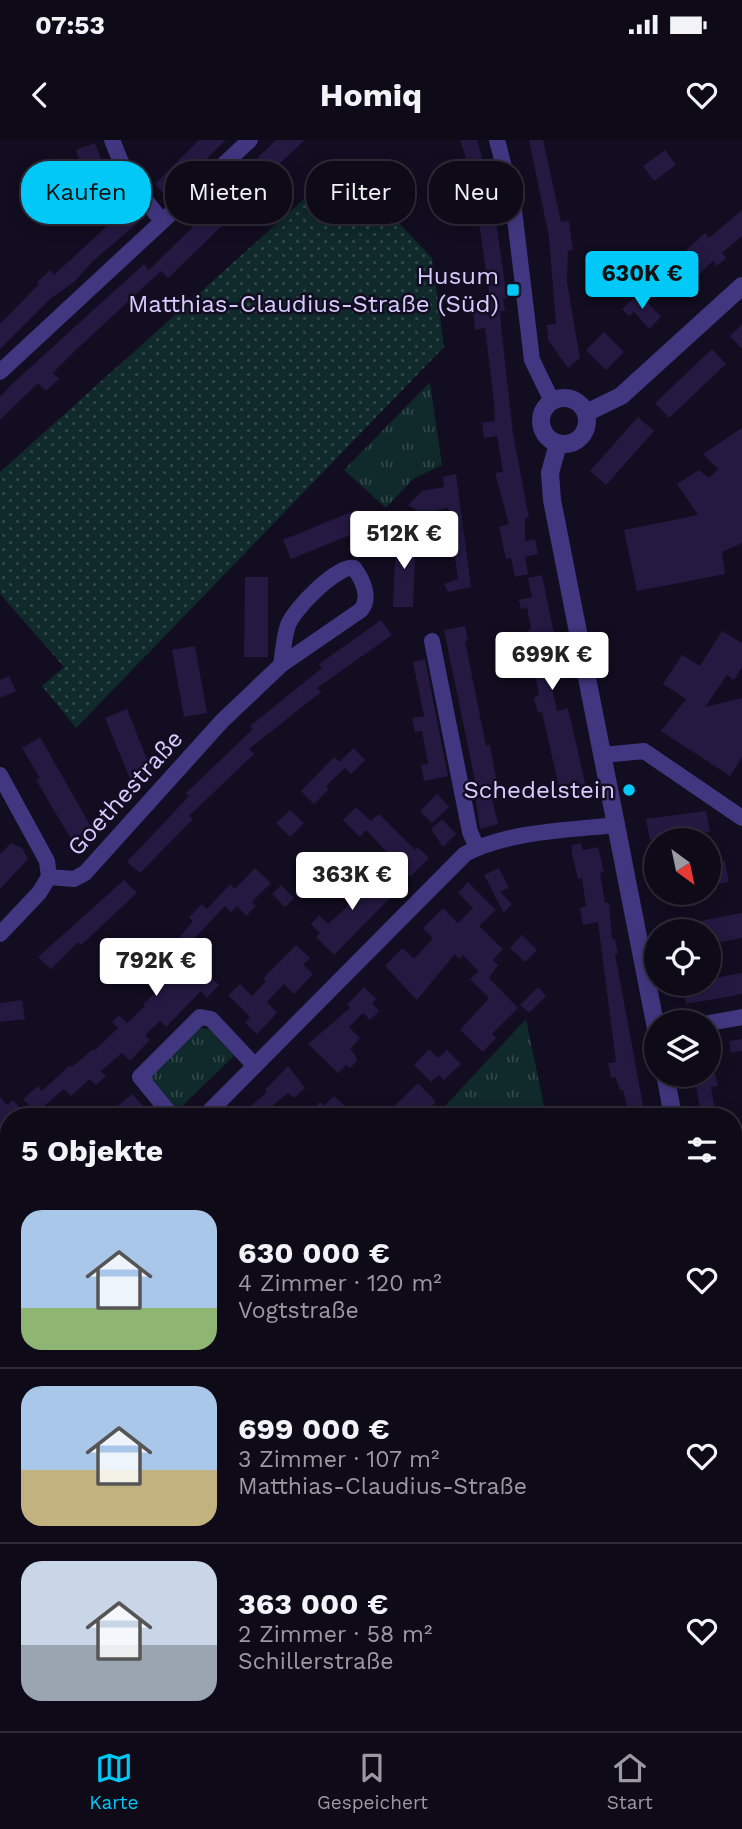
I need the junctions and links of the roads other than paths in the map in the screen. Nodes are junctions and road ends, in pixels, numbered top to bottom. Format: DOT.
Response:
graph roads {
  1 [pos="112,140"];
  2 [pos="250,140"];
  3 [pos="497,140"];
  4 [pos="162,221"];
  5 [pos="742,286"];
  6 [pos="0,372"];
  7 [pos="551,401"];
  8 [pos="586,413"];
  9 [pos="558,444"];
  10 [pos="432,641"];
  11 [pos="281,664"];
  12 [pos="603,755"];
  13 [pos="0,775"];
  14 [pos="742,818"];
  15 [pos="617,825"];
  16 [pos="477,848"];
  17 [pos="49,877"];
  18 [pos="0,934"];
  19 [pos="653,1010"];
  20 [pos="742,1017"];
  21 [pos="721,1021"];
  22 [pos="255,1066"];
  23 [pos="667,1087"];
  24 [pos="166,1108"];
  25 [pos="213,1108"];
  26 [pos="671,1108"];
  1 -- 4 [label="street"];
  2 -- 4 [label="street"];
  3 -- 7 [label="street"];
  4 -- 6 [label="street"];
  5 -- 8 [label="street"];
  7 -- 8 [label="street"];
  7 -- 9 [label="street"];
  8 -- 9 [label="street"];
  9 -- 12 [label="street"];
  10 -- 16 [label="street"];
  11 -- 11 [label="street, Goethestraße"];
  11 -- 17 [label="street, Goethestraße"];
  12 -- 14 [label="street"];
  12 -- 15 [label="street"];
  13 -- 17 [label="street"];
  15 -- 16 [label="street"];
  15 -- 19 [label="street"];
  16 -- 22 [label="street"];
  17 -- 18 [label="street, Goethestraße"];
  20 -- 21 [label="street"];
  22 -- 24 [label="street"];
  22 -- 25 [label="street"];
  23 -- 26 [label="street"];
}
